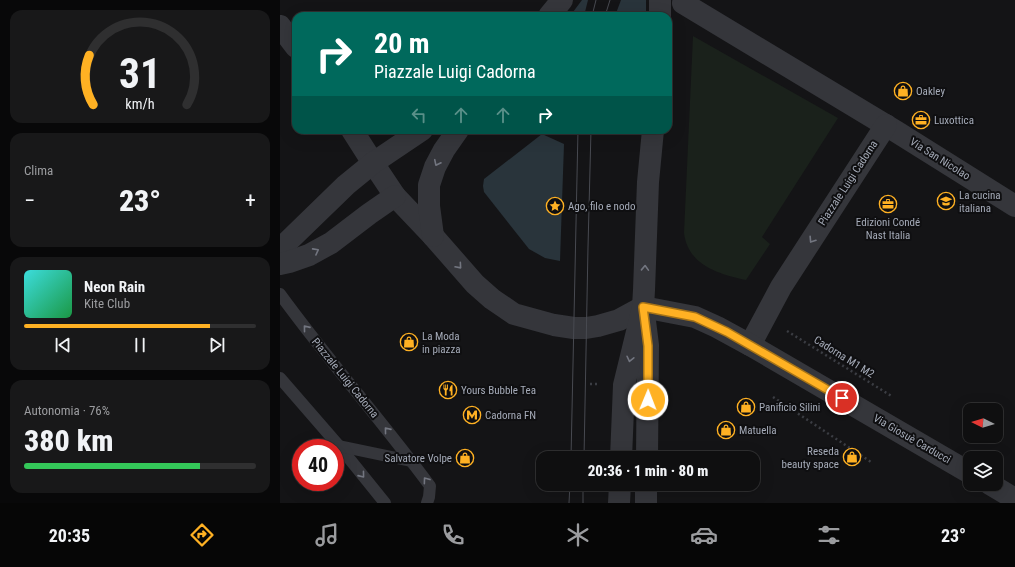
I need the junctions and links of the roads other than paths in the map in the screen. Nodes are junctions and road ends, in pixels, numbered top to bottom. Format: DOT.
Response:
graph roads {
  1 [pos="562,0"];
  2 [pos="660,0"];
  3 [pos="683,3"];
  4 [pos="552,12"];
  5 [pos="660,12"];
  6 [pos="280,26"];
  7 [pos="292,42"];
  8 [pos="886,125"];
  9 [pos="355,134"];
  10 [pos="416,134"];
  11 [pos="455,134"];
  12 [pos="647,134"];
  13 [pos="653,134"];
  14 [pos="373,163"];
  15 [pos="648,182"];
  16 [pos="395,196"];
  17 [pos="1015,206"];
  18 [pos="434,236"];
  19 [pos="280,249"];
  20 [pos="280,264"];
  21 [pos="280,294"];
  22 [pos="643,307"];
  23 [pos="750,345"];
  24 [pos="280,378"];
  25 [pos="333,439"];
  26 [pos="344,447"];
  27 [pos="621,451"];
  28 [pos="647,451"];
  29 [pos="344,452"];
  30 [pos="411,460"];
  31 [pos="963,469"];
  32 [pos="620,491"];
  33 [pos="646,491"];
  34 [pos="1002,491"];
  35 [pos="1015,499"];
  36 [pos="385,503"];
  37 [pos="427,503"];
  38 [pos="619,503"];
  39 [pos="646,503"];
  1 -- 4 [label="street"];
  2 -- 5 [label="street"];
  3 -- 8 [label="street"];
  6 -- 7 [label="street"];
  8 -- 17 [label="street, Via San Nicolao"];
  8 -- 23 [label="street, Piazzale Luigi Cadorna, one-way"];
  9 -- 14 [label="street"];
  10 -- 14 [label="street"];
  11 -- 18 [label="street, one-way"];
  12 -- 15 [label="street"];
  13 -- 15 [label="street"];
  14 -- 16 [label="street"];
  14 -- 19 [label="street"];
  22 -- 15 [label="street, one-way"];
  16 -- 18 [label="street"];
  20 -- 16 [label="street, one-way"];
  18 -- 22 [label="street, one-way"];
  30 -- 21 [label="lane, Piazzale Luigi Cadorna, one-way"];
  22 -- 23 [label="street"];
  22 -- 27 [label="street, one-way"];
  22 -- 28 [label="street"];
  23 -- 31 [label="street, Via Giosuè Carducci"];
  24 -- 25 [label="lane"];
  26 -- 30 [label="lane"];
  29 -- 36 [label="lane, one-way"];
  37 -- 30 [label="lane, Piazzale Luigi Cadorna, one-way"];
  32 -- 38 [label="street"];
  33 -- 39 [label="street"];
  34 -- 35 [label="street"];
}
